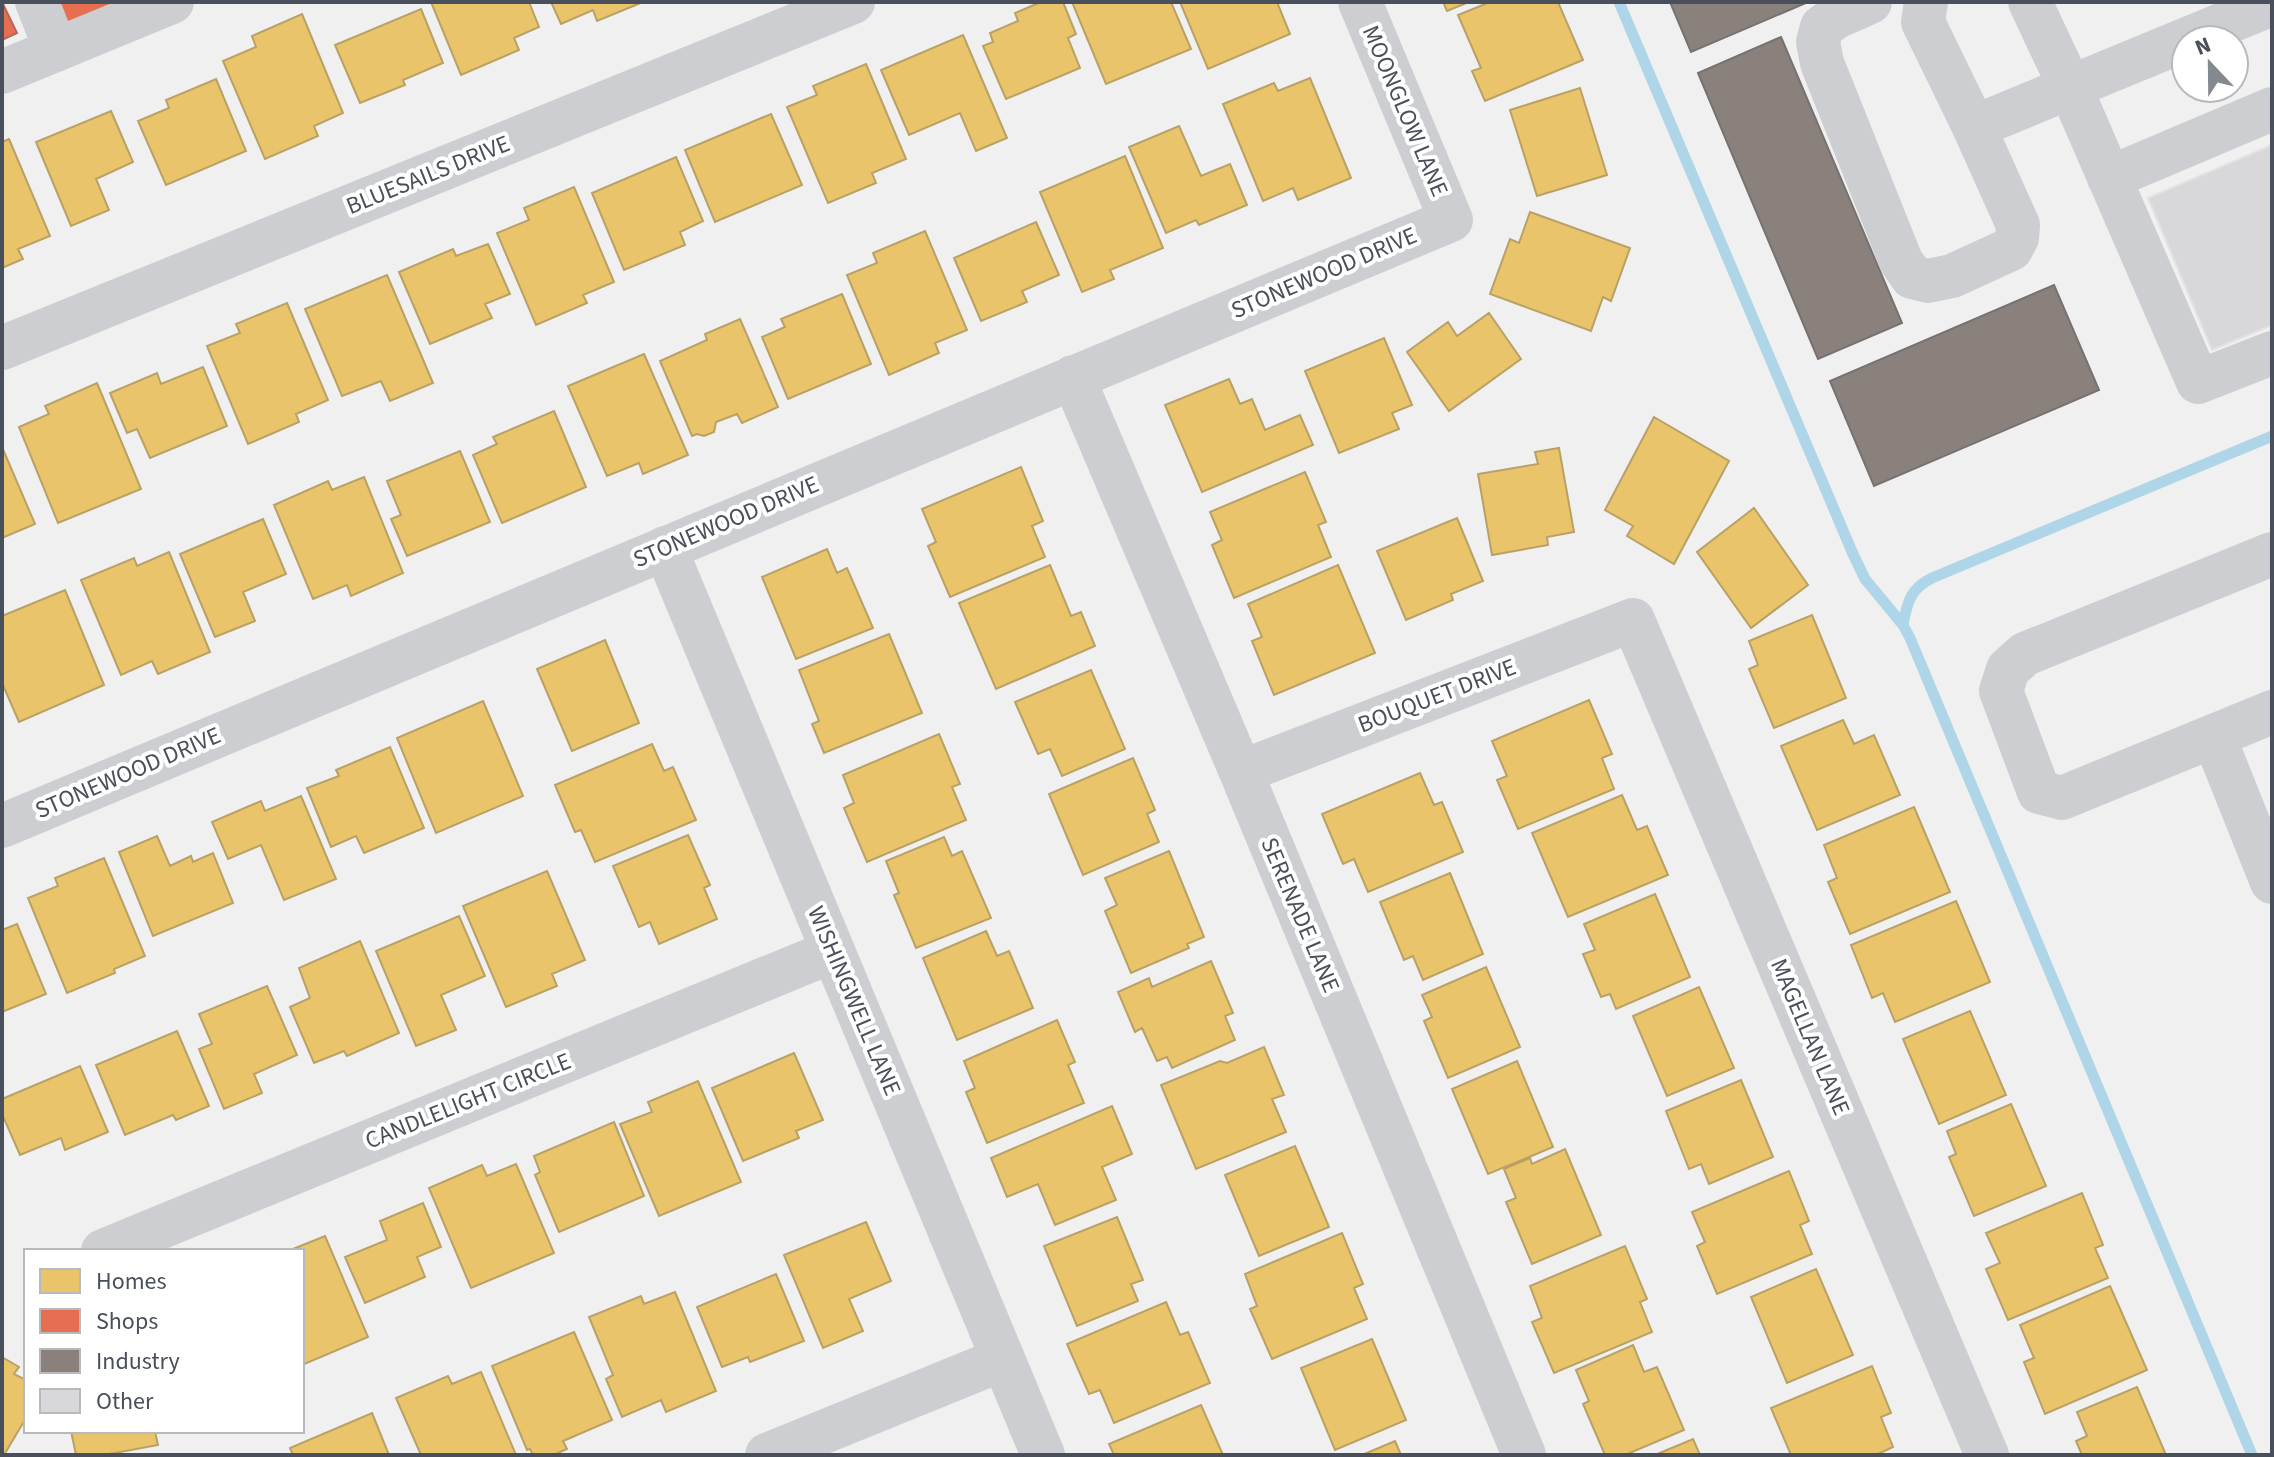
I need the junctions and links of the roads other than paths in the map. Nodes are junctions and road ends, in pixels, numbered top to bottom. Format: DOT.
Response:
graph roads {
  1 [pos="37,2"];
  2 [pos="172,2"];
  3 [pos="853,2"];
  4 [pos="1360,2"];
  5 [pos="1870,2"];
  6 [pos="1926,2"];
  7 [pos="2030,2"];
  8 [pos="2272,4"];
  9 [pos="56,50"];
  10 [pos="2,72"];
  11 [pos="2070,87"];
  12 [pos="2272,109"];
  13 [pos="1974,127"];
  14 [pos="2109,178"];
  15 [pos="1451,220"];
  16 [pos="2,348"];
  17 [pos="2272,353"];
  18 [pos="1073,377"];
  19 [pos="665,548"];
  20 [pos="2272,554"];
  21 [pos="1633,620"];
  22 [pos="2272,712"];
  23 [pos="2214,737"];
  24 [pos="1241,772"];
  25 [pos="2,826"];
  26 [pos="2272,882"];
  27 [pos="833,951"];
  28 [pos="108,1249"];
  29 [pos="1003,1359"];
  30 [pos="767,1455"];
  31 [pos="1043,1455"];
  32 [pos="1524,1455"];
  33 [pos="1987,1455"];
  1 -- 9 [label="street"];
  2 -- 9 [label="street"];
  3 -- 16 [label="street, BLUESAILS DRIVE"];
  4 -- 15 [label="street, MOONGLOW LANE"];
  5 -- 13 [label="street"];
  6 -- 13 [label="street"];
  7 -- 11 [label="street"];
  8 -- 11 [label="street"];
  9 -- 10 [label="street"];
  11 -- 13 [label="street"];
  11 -- 14 [label="street"];
  12 -- 14 [label="street"];
  14 -- 17 [label="street"];
  15 -- 18 [label="street, STONEWOOD DRIVE"];
  18 -- 19 [label="street, STONEWOOD DRIVE"];
  18 -- 24 [label="street, SERENADE LANE"];
  19 -- 25 [label="street, STONEWOOD DRIVE"];
  19 -- 27 [label="street, WISHINGWELL LANE"];
  20 -- 23 [label="street"];
  21 -- 24 [label="street, BOUQUET DRIVE"];
  21 -- 33 [label="street, MAGELLAN LANE"];
  22 -- 23 [label="street"];
  23 -- 26 [label="street"];
  24 -- 32 [label="street, SERENADE LANE"];
  27 -- 28 [label="street, CANDLELIGHT CIRCLE"];
  27 -- 29 [label="street, WISHINGWELL LANE"];
  29 -- 30 [label="street"];
  29 -- 31 [label="street, WISHINGWELL LANE"];
}
